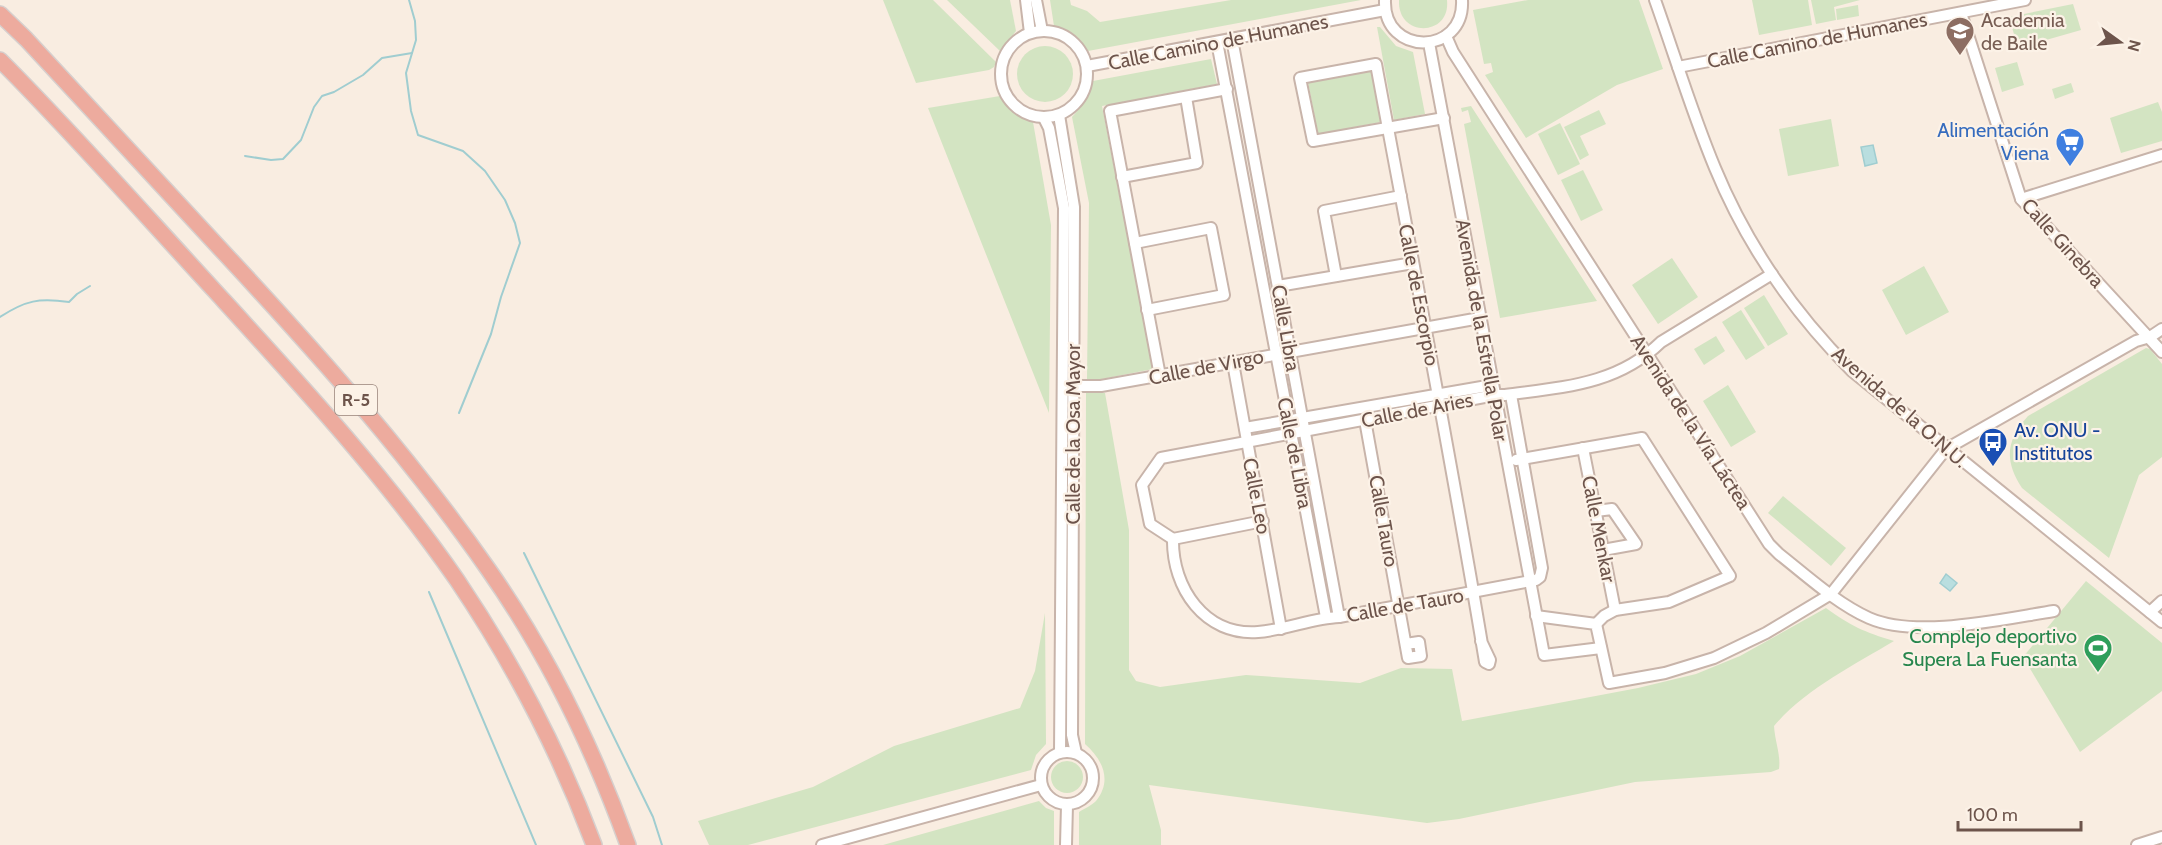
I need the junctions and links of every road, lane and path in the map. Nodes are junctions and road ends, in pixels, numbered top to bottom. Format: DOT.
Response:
graph roads {
  1 [pos="1026,0"];
  2 [pos="1036,0"];
  3 [pos="1462,0"];
  4 [pos="1655,0"];
  5 [pos="2025,0"];
  6 [pos="1385,5"];
  7 [pos="1961,13"];
  8 [pos="0,14"];
  9 [pos="1042,31"];
  10 [pos="1030,33"];
  11 [pos="1446,36"];
  12 [pos="1232,39"];
  13 [pos="1217,42"];
  14 [pos="1430,43"];
  15 [pos="0,60"];
  16 [pos="1087,66"];
  17 [pos="1678,67"];
  18 [pos="1227,89"];
  19 [pos="1186,97"];
  20 [pos="1059,115"];
  21 [pos="1044,118"];
  22 [pos="1444,118"];
  23 [pos="1388,127"];
  24 [pos="2162,155"];
  25 [pos="1122,177"];
  26 [pos="1401,196"];
  27 [pos="2020,199"];
  28 [pos="1135,243"];
  29 [pos="1413,263"];
  30 [pos="1772,274"];
  31 [pos="1336,276"];
  32 [pos="1278,286"];
  33 [pos="1147,310"];
  34 [pos="1480,318"];
  35 [pos="1426,327"];
  36 [pos="2162,329"];
  37 [pos="2150,337"];
  38 [pos="1291,352"];
  39 [pos="2162,352"];
  40 [pos="1277,354"];
  41 [pos="1647,355"];
  42 [pos="1233,363"];
  43 [pos="1160,376"];
  44 [pos="1073,386"];
  45 [pos="1494,390"];
  46 [pos="1510,395"];
  47 [pos="1438,400"];
  48 [pos="1365,420"];
  49 [pos="1303,425"];
  50 [pos="1290,427"];
  51 [pos="1245,429"];
  52 [pos="1247,441"];
  53 [pos="1583,448"];
  54 [pos="1946,448"];
  55 [pos="1522,459"];
  56 [pos="1507,462"];
  57 [pos="1596,511"];
  58 [pos="1263,521"];
  59 [pos="1173,539"];
  60 [pos="1603,550"];
  61 [pos="1529,582"];
  62 [pos="1473,592"];
  63 [pos="1831,594"];
  64 [pos="2162,601"];
  65 [pos="1399,606"];
  66 [pos="1615,610"];
  67 [pos="2054,611"];
  68 [pos="2150,612"];
  69 [pos="1536,616"];
  70 [pos="1326,617"];
  71 [pos="1339,617"];
  72 [pos="2162,622"];
  73 [pos="1596,624"];
  74 [pos="1281,629"];
  75 [pos="1481,641"];
  76 [pos="1601,648"];
  77 [pos="1408,658"];
  78 [pos="1060,752"];
  79 [pos="1077,753"];
  80 [pos="1041,785"];
  81 [pos="1066,805"];
  82 [pos="2162,837"];
  83 [pos="594,845"];
  84 [pos="628,845"];
  85 [pos="822,845"];
  86 [pos="1066,845"];
  87 [pos="2137,845"];
  1 -- 10 [label="street"];
  2 -- 9 [label="street"];
  3 -- 11 [label="street"];
  4 -- 17 [label="street, Avenida de la O.N.U."];
  5 -- 7 [label="street, Calle Camino de Humanes"];
  6 -- 12 [label="street, Calle Camino de Humanes"];
  6 -- 14 [label="street"];
  7 -- 17 [label="street, Calle Camino de Humanes"];
  7 -- 27 [label="street, Calle Ginebra"];
  8 -- 84 [label="highway, R-5"];
  9 -- 10 [label="street"];
  9 -- 16 [label="street"];
  10 -- 21 [label="street"];
  11 -- 14 [label="street"];
  11 -- 41 [label="street, Avenida de la Vía Láctea"];
  12 -- 13 [label="street, Calle Camino de Humanes"];
  12 -- 32 [label="street, Calle Libra"];
  13 -- 16 [label="street, Calle Camino de Humanes"];
  13 -- 18 [label="street, Calle de Libra"];
  14 -- 22 [label="street, Avenida de la Estrella Polar"];
  15 -- 83 [label="highway, R-5"];
  16 -- 20 [label="street"];
  17 -- 30 [label="street, Avenida de la O.N.U."];
  18 -- 19 [label="street"];
  18 -- 40 [label="street, Calle de Libra"];
  19 -- 25 [label="street"];
  19 -- 25 [label="street"];
  20 -- 21 [label="street"];
  20 -- 44 [label="street, Calle de la Osa Mayor"];
  21 -- 78 [label="street, Calle de la Osa Mayor"];
  22 -- 23 [label="street, Calle de Escorpio"];
  22 -- 34 [label="street, Avenida de la Estrella Polar"];
  23 -- 23 [label="street, Calle de Escorpio"];
  23 -- 26 [label="street, Calle de Escorpio"];
  24 -- 27 [label="street"];
  25 -- 28 [label="street"];
  26 -- 29 [label="street, Calle de Escorpio"];
  26 -- 31 [label="street"];
  27 -- 37 [label="street, Calle Ginebra"];
  28 -- 33 [label="street"];
  28 -- 33 [label="street"];
  29 -- 31 [label="street"];
  29 -- 35 [label="street, Calle de Escorpio"];
  30 -- 41 [label="street, Calle de Aries"];
  30 -- 54 [label="street, Avenida de la O.N.U."];
  31 -- 32 [label="street"];
  32 -- 38 [label="street, Calle Libra"];
  33 -- 43 [label="street"];
  34 -- 35 [label="street, Calle de Virgo"];
  34 -- 45 [label="street, Avenida de la Estrella Polar"];
  35 -- 38 [label="street, Calle de Virgo"];
  35 -- 47 [label="street, Calle de Escorpio"];
  36 -- 37 [label="street"];
  37 -- 39 [label="street, Calle Ginebra"];
  37 -- 54 [label="street"];
  38 -- 40 [label="street, Calle de Virgo"];
  38 -- 49 [label="street, Calle Libra"];
  40 -- 42 [label="street, Calle de Virgo"];
  40 -- 50 [label="street, Calle de Libra"];
  41 -- 46 [label="street, Calle de Aries"];
  41 -- 63 [label="street, Avenida de la Vía Láctea"];
  42 -- 43 [label="street, Calle de Virgo"];
  42 -- 51 [label="street, Calle Leo"];
  43 -- 44 [label="street, Calle de Virgo"];
  44 -- 79 [label="street, Calle de la Osa Mayor"];
  45 -- 46 [label="street, Calle de Aries"];
  45 -- 47 [label="street, Calle de Aries"];
  45 -- 56 [label="street, Avenida de la Estrella Polar"];
  46 -- 55 [label="street"];
  47 -- 48 [label="street, Calle de Aries"];
  47 -- 49 [label="street, Calle de Aries"];
  47 -- 62 [label="street, Calle de Escorpio"];
  48 -- 49 [label="street, Calle de Aries"];
  48 -- 65 [label="street, Calle Tauro"];
  49 -- 50 [label="street, Calle de Aries"];
  49 -- 71 [label="street, Calle Libra"];
  50 -- 51 [label="street, Calle de Aries"];
  50 -- 52 [label="street, Calle de Aries"];
  50 -- 70 [label="street, Calle de Libra"];
  51 -- 52 [label="street, Calle Leo"];
  52 -- 58 [label="street, Calle Leo"];
  52 -- 59 [label="street, Calle de Aries"];
  53 -- 55 [label="street"];
  53 -- 57 [label="street, Calle Menkar"];
  53 -- 66 [label="street"];
  54 -- 63 [label="street"];
  54 -- 68 [label="street, Avenida de la O.N.U."];
  55 -- 56 [label="street"];
  55 -- 61 [label="street"];
  56 -- 61 [label="street, Avenida de la Estrella Polar"];
  57 -- 60 [label="street, Calle Menkar"];
  57 -- 60 [label="street"];
  58 -- 59 [label="street"];
  58 -- 74 [label="street, Calle Leo"];
  59 -- 74 [label="street"];
  60 -- 66 [label="street, Calle Menkar"];
  61 -- 62 [label="street, Calle de Tauro"];
  61 -- 69 [label="street, Avenida de la Estrella Polar"];
  62 -- 65 [label="street, Calle de Tauro"];
  62 -- 75 [label="street, Calle de Escorpio"];
  63 -- 67 [label="street, Avenida de la Vía Láctea"];
  63 -- 76 [label="street"];
  64 -- 68 [label="street"];
  65 -- 71 [label="street, Calle de Tauro"];
  65 -- 77 [label="street, Calle Tauro"];
  66 -- 73 [label="street"];
  68 -- 72 [label="street, Avenida de la O.N.U."];
  69 -- 73 [label="street"];
  69 -- 76 [label="street, Avenida de la Estrella Polar"];
  70 -- 71 [label="street, Calle de Tauro"];
  70 -- 74 [label="street, Calle de Tauro"];
  73 -- 76 [label="street"];
  78 -- 79 [label="street"];
  78 -- 80 [label="street"];
  79 -- 81 [label="street"];
  80 -- 81 [label="street"];
  80 -- 85 [label="street"];
  81 -- 86 [label="street"];
  82 -- 87 [label="street"];
}
